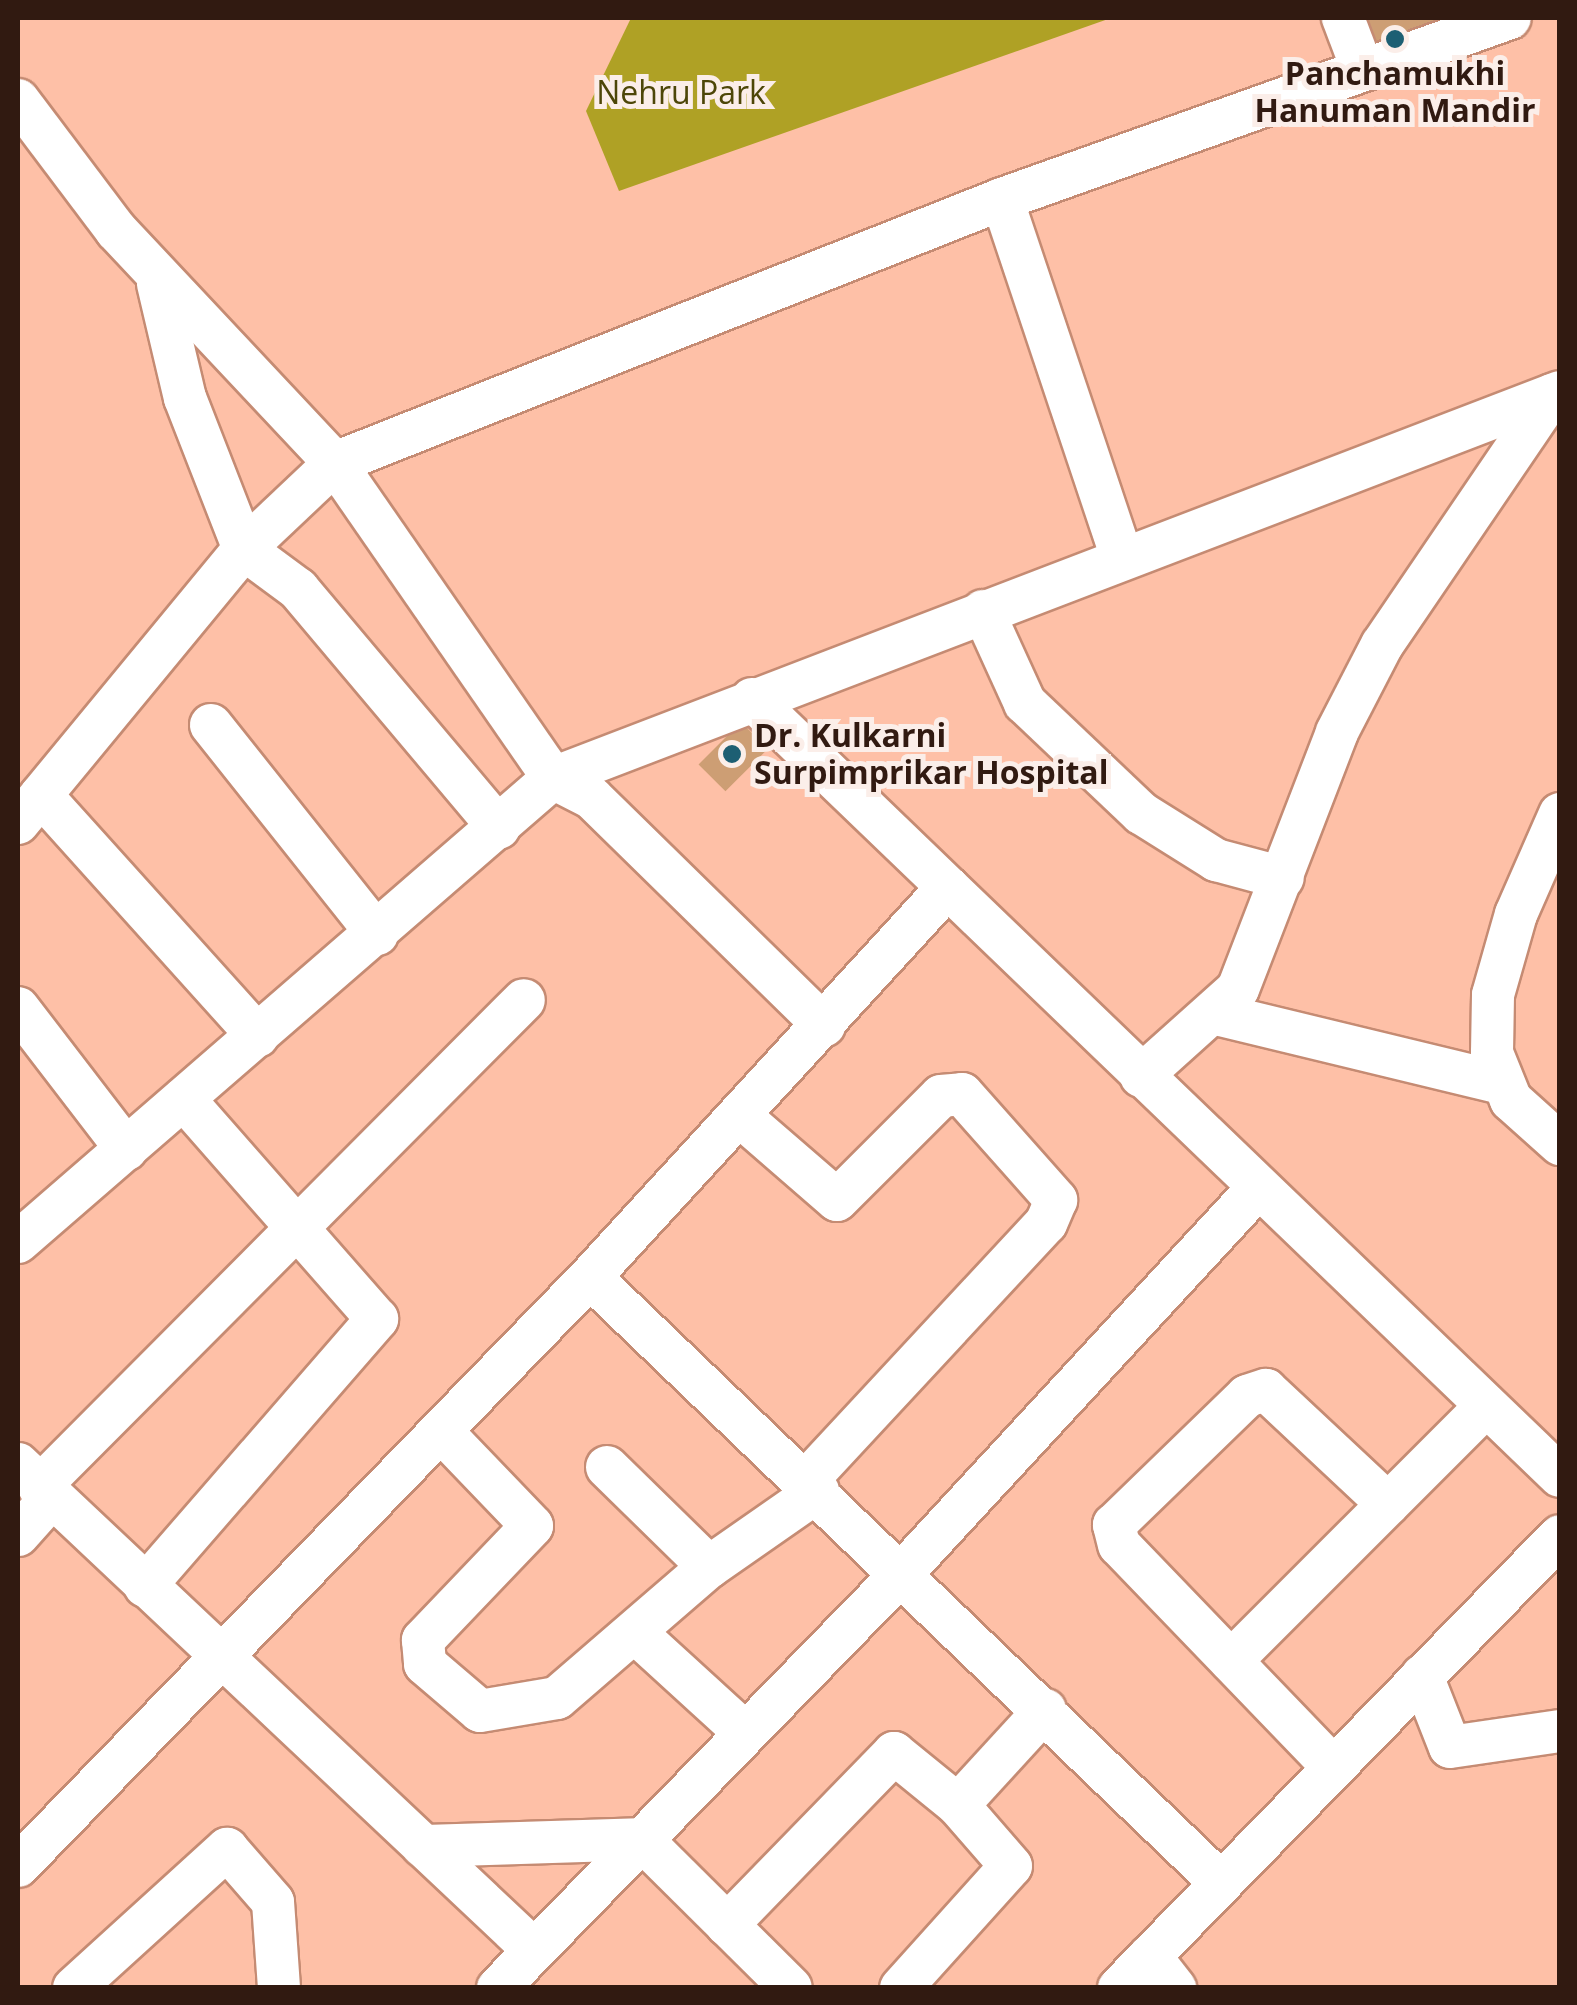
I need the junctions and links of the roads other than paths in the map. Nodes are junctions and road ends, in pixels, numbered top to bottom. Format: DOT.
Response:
graph roads {
  1 [pos="1343,18"];
  2 [pos="1510,18"];
  3 [pos="1362,68"];
  4 [pos="18,100"];
  5 [pos="1002,199"];
  6 [pos="157,278"];
  7 [pos="1556,393"];
  8 [pos="335,463"];
  9 [pos="244,549"];
  10 [pos="1122,558"];
  11 [pos="983,610"];
  12 [pos="752,699"];
  13 [pos="211,725"];
  14 [pos="553,778"];
  15 [pos="29,809"];
  16 [pos="1560,814"];
  17 [pos="500,828"];
  18 [pos="1283,878"];
  19 [pos="948,887"];
  20 [pos="377,934"];
  21 [pos="524,1000"];
  22 [pos="18,1008"];
  23 [pos="1216,1014"];
  24 [pos="824,1024"];
  25 [pos="258,1036"];
  26 [pos="1142,1076"];
  27 [pos="1501,1084"];
  28 [pos="184,1099"];
  29 [pos="740,1116"];
  30 [pos="1560,1144"];
  31 [pos="126,1150"];
  32 [pos="1257,1188"];
  33 [pos="298,1223"];
  34 [pos="18,1242"];
  35 [pos="590,1276"];
  36 [pos="1486,1406"];
  37 [pos="442,1432"];
  38 [pos="607,1467"];
  39 [pos="1560,1476"];
  40 [pos="36,1483"];
  41 [pos="812,1485"];
  42 [pos="1388,1504"];
  43 [pos="18,1535"];
  44 [pos="1557,1546"];
  45 [pos="709,1566"];
  46 [pos="904,1571"];
  47 [pos="145,1586"];
  48 [pos="639,1636"];
  49 [pos="225,1659"];
  50 [pos="1231,1661"];
  51 [pos="1422,1676"];
  52 [pos="1045,1710"];
  53 [pos="1560,1731"];
  54 [pos="744,1732"];
  55 [pos="1333,1767"];
  56 [pos="958,1804"];
  57 [pos="641,1839"];
  58 [pos="423,1846"];
  59 [pos="18,1866"];
  60 [pos="1220,1882"];
  61 [pos="727,1924"];
  62 [pos="534,1950"];
  63 [pos="1162,1972"];
  64 [pos="75,1987"];
  65 [pos="279,1988"];
  66 [pos="498,1988"];
  67 [pos="791,1988"];
  68 [pos="901,1988"];
  69 [pos="1119,1988"];
  1 -- 3 [label="street"];
  2 -- 3 [label="street"];
  3 -- 5 [label="street"];
  4 -- 6 [label="street"];
  5 -- 8 [label="street"];
  5 -- 10 [label="street"];
  6 -- 8 [label="street"];
  6 -- 9 [label="street"];
  7 -- 10 [label="street"];
  7 -- 18 [label="street"];
  8 -- 9 [label="street"];
  8 -- 14 [label="street"];
  9 -- 15 [label="street"];
  9 -- 17 [label="street"];
  10 -- 11 [label="street"];
  11 -- 12 [label="street"];
  11 -- 18 [label="street"];
  12 -- 14 [label="street"];
  12 -- 19 [label="street"];
  13 -- 20 [label="street"];
  14 -- 17 [label="street"];
  14 -- 24 [label="street"];
  15 -- 25 [label="street"];
  16 -- 27 [label="street"];
  17 -- 20 [label="street"];
  18 -- 23 [label="street"];
  19 -- 24 [label="street"];
  19 -- 26 [label="street"];
  20 -- 25 [label="street"];
  21 -- 33 [label="street"];
  22 -- 31 [label="street"];
  23 -- 26 [label="street"];
  23 -- 27 [label="street"];
  24 -- 29 [label="street"];
  25 -- 28 [label="street"];
  26 -- 32 [label="street"];
  27 -- 30 [label="street"];
  28 -- 31 [label="street"];
  28 -- 33 [label="street"];
  29 -- 35 [label="street"];
  29 -- 41 [label="street"];
  31 -- 34 [label="street"];
  32 -- 36 [label="street"];
  32 -- 46 [label="street"];
  33 -- 40 [label="street"];
  33 -- 47 [label="street"];
  35 -- 37 [label="street"];
  35 -- 41 [label="street"];
  36 -- 39 [label="street"];
  36 -- 42 [label="street"];
  37 -- 48 [label="street"];
  37 -- 49 [label="street"];
  38 -- 45 [label="street"];
  40 -- 43 [label="street"];
  40 -- 47 [label="street"];
  41 -- 45 [label="street"];
  41 -- 46 [label="street"];
  42 -- 50 [label="street"];
  42 -- 50 [label="street"];
  44 -- 51 [label="street"];
  45 -- 48 [label="street"];
  46 -- 52 [label="street"];
  46 -- 54 [label="street"];
  47 -- 49 [label="street"];
  48 -- 54 [label="street"];
  49 -- 58 [label="street"];
  49 -- 59 [label="street"];
  50 -- 55 [label="street"];
  51 -- 53 [label="street"];
  51 -- 55 [label="street"];
  52 -- 56 [label="street"];
  52 -- 60 [label="street"];
  54 -- 57 [label="street"];
  55 -- 60 [label="street"];
  56 -- 61 [label="street"];
  56 -- 68 [label="street"];
  57 -- 58 [label="street"];
  57 -- 61 [label="street"];
  57 -- 62 [label="street"];
  58 -- 62 [label="street"];
  60 -- 63 [label="street"];
  61 -- 67 [label="street"];
  62 -- 66 [label="street"];
  63 -- 69 [label="street"];
  64 -- 65 [label="street"];
}
